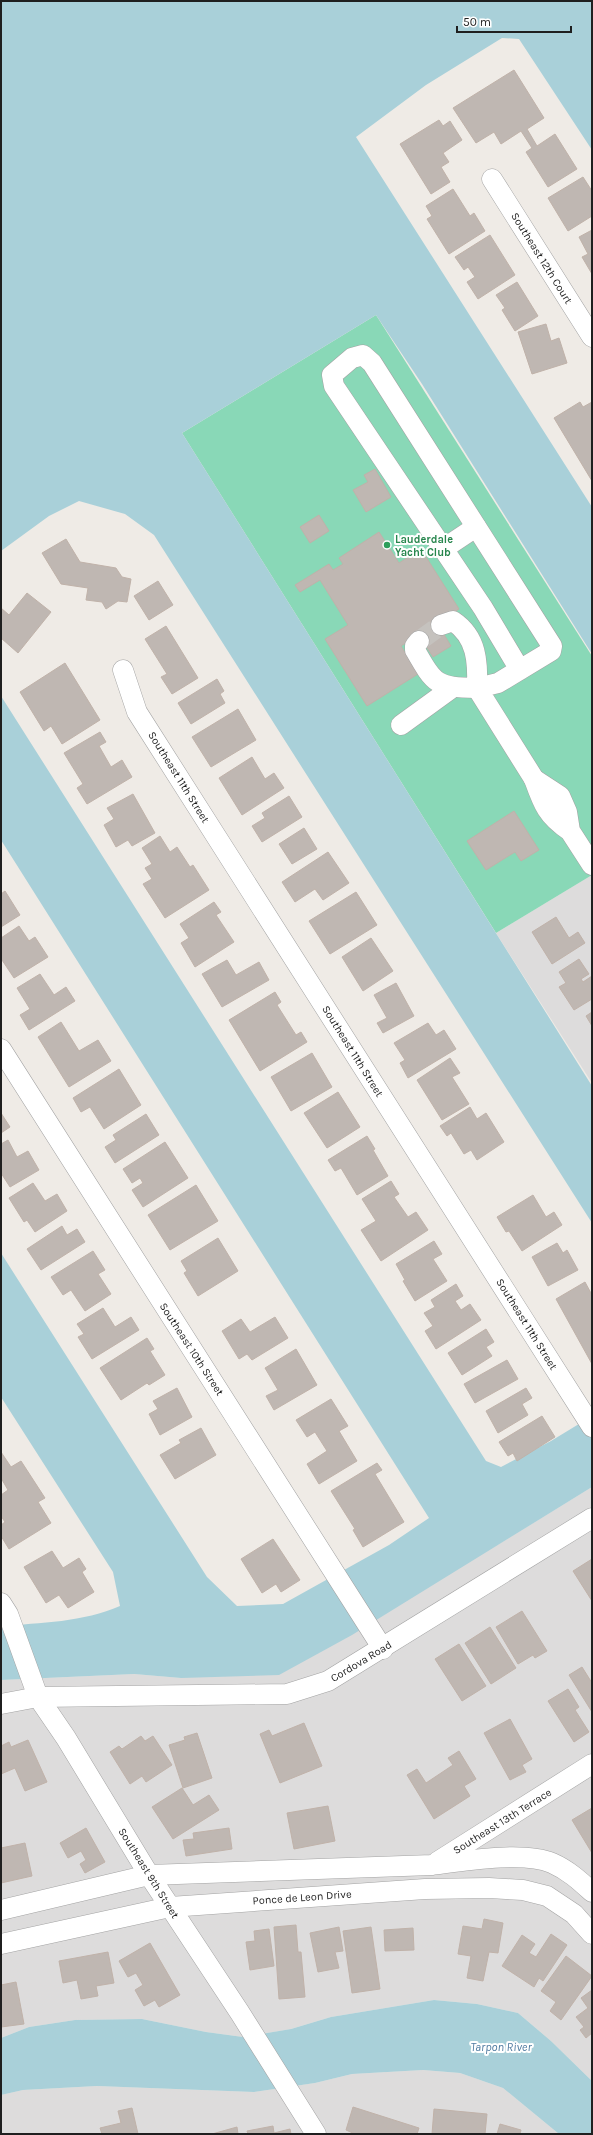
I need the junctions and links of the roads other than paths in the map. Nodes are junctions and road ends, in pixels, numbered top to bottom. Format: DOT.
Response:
graph roads {
  1 [pos="492,179"];
  2 [pos="592,337"];
  3 [pos="476,527"];
  4 [pos="443,549"];
  5 [pos="481,606"];
  6 [pos="419,641"];
  7 [pos="123,670"];
  8 [pos="520,670"];
  9 [pos="452,688"];
  10 [pos="477,688"];
  11 [pos="401,725"];
  12 [pos="586,844"];
  13 [pos="592,865"];
  14 [pos="1,1048"];
  15 [pos="587,1419"];
  16 [pos="592,1518"];
  17 [pos="4,1608"];
  18 [pos="378,1641"];
  19 [pos="38,1697"];
  20 [pos="1,1704"];
  21 [pos="592,1764"];
  22 [pos="432,1865"];
  23 [pos="149,1875"];
  24 [pos="425,1888"];
  25 [pos="592,1892"];
  26 [pos="170,1906"];
  27 [pos="1,1910"];
  28 [pos="592,1934"];
  29 [pos="1,1944"];
  30 [pos="316,2134"];
  1 -- 2 [label="street, Southeast 12th Court"];
  3 -- 4 [label="street"];
  3 -- 4 [label="street"];
  3 -- 8 [label="street"];
  4 -- 5 [label="street"];
  5 -- 8 [label="street"];
  5 -- 10 [label="street"];
  6 -- 9 [label="street"];
  7 -- 15 [label="street, Southeast 11th Street"];
  8 -- 10 [label="street"];
  9 -- 10 [label="street"];
  9 -- 11 [label="street"];
  10 -- 12 [label="street"];
  12 -- 13 [label="street"];
  14 -- 18 [label="street, Southeast 10th Street"];
  16 -- 18 [label="street, Cordova Road"];
  17 -- 19 [label="street, Southeast 9th Street"];
  18 -- 19 [label="street, Cordova Road"];
  19 -- 20 [label="street, Cordova Road"];
  19 -- 23 [label="street, Southeast 9th Street"];
  21 -- 22 [label="street, Southeast 13th Terrace"];
  22 -- 23 [label="street"];
  22 -- 24 [label="street"];
  22 -- 25 [label="street"];
  23 -- 26 [label="street, Southeast 9th Street"];
  23 -- 27 [label="street"];
  24 -- 26 [label="street, Ponce de Leon Drive"];
  24 -- 28 [label="street, Ponce de Leon Drive"];
  26 -- 29 [label="street, Ponce de Leon Drive"];
  26 -- 30 [label="street, Southeast 9th Street"];
}
